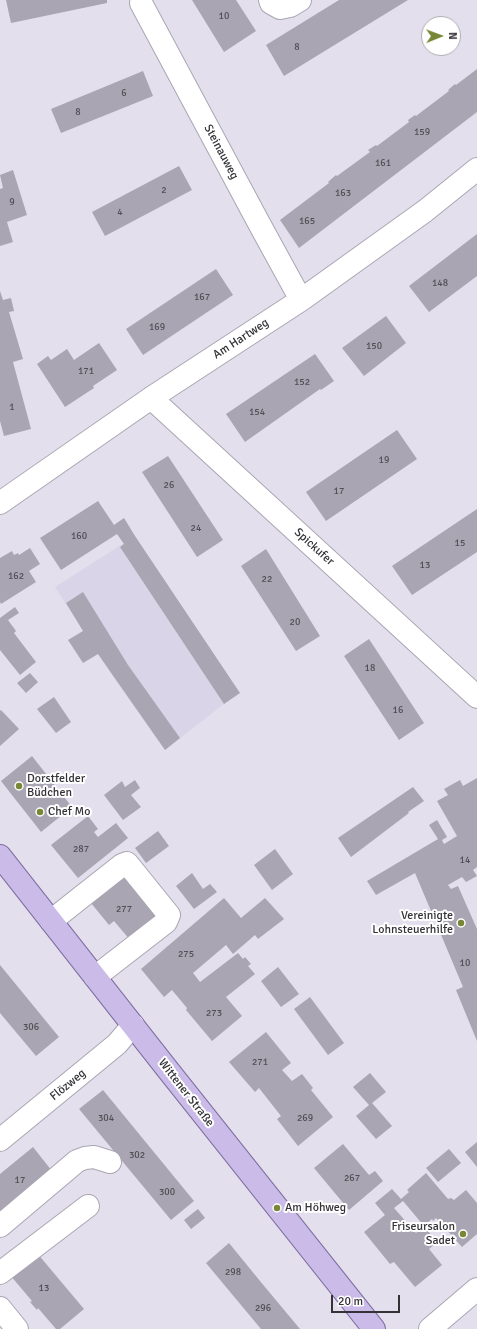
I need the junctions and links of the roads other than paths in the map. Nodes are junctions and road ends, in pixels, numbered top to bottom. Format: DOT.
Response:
graph roads {
  1 [pos="270,0"];
  2 [pos="300,0"];
  3 [pos="141,3"];
  4 [pos="477,169"];
  5 [pos="301,300"];
  6 [pos="150,398"];
  7 [pos="0,503"];
  8 [pos="477,697"];
  9 [pos="0,856"];
  10 [pos="51,921"];
  11 [pos="95,977"];
  12 [pos="133,1025"];
  13 [pos="0,1140"];
  14 [pos="110,1162"];
  15 [pos="88,1206"];
  16 [pos="0,1226"];
  17 [pos="0,1273"];
  18 [pos="477,1289"];
  19 [pos="0,1308"];
  20 [pos="17,1329"];
  21 [pos="374,1329"];
  22 [pos="430,1329"];
  1 -- 2 [label="street"];
  3 -- 5 [label="street, Steinauweg"];
  4 -- 5 [label="street, Am Hartweg"];
  5 -- 6 [label="street, Am Hartweg"];
  6 -- 7 [label="street, Am Hartweg"];
  6 -- 8 [label="street, Spickufer"];
  9 -- 10 [label="main road, Wittener Straße"];
  10 -- 11 [label="main road, Wittener Straße"];
  10 -- 11 [label="street"];
  11 -- 12 [label="main road, Wittener Straße"];
  12 -- 13 [label="street, Flözweg"];
  12 -- 21 [label="main road, Wittener Straße"];
  14 -- 16 [label="street"];
  15 -- 17 [label="street"];
  18 -- 22 [label="street"];
  19 -- 20 [label="street"];
}
